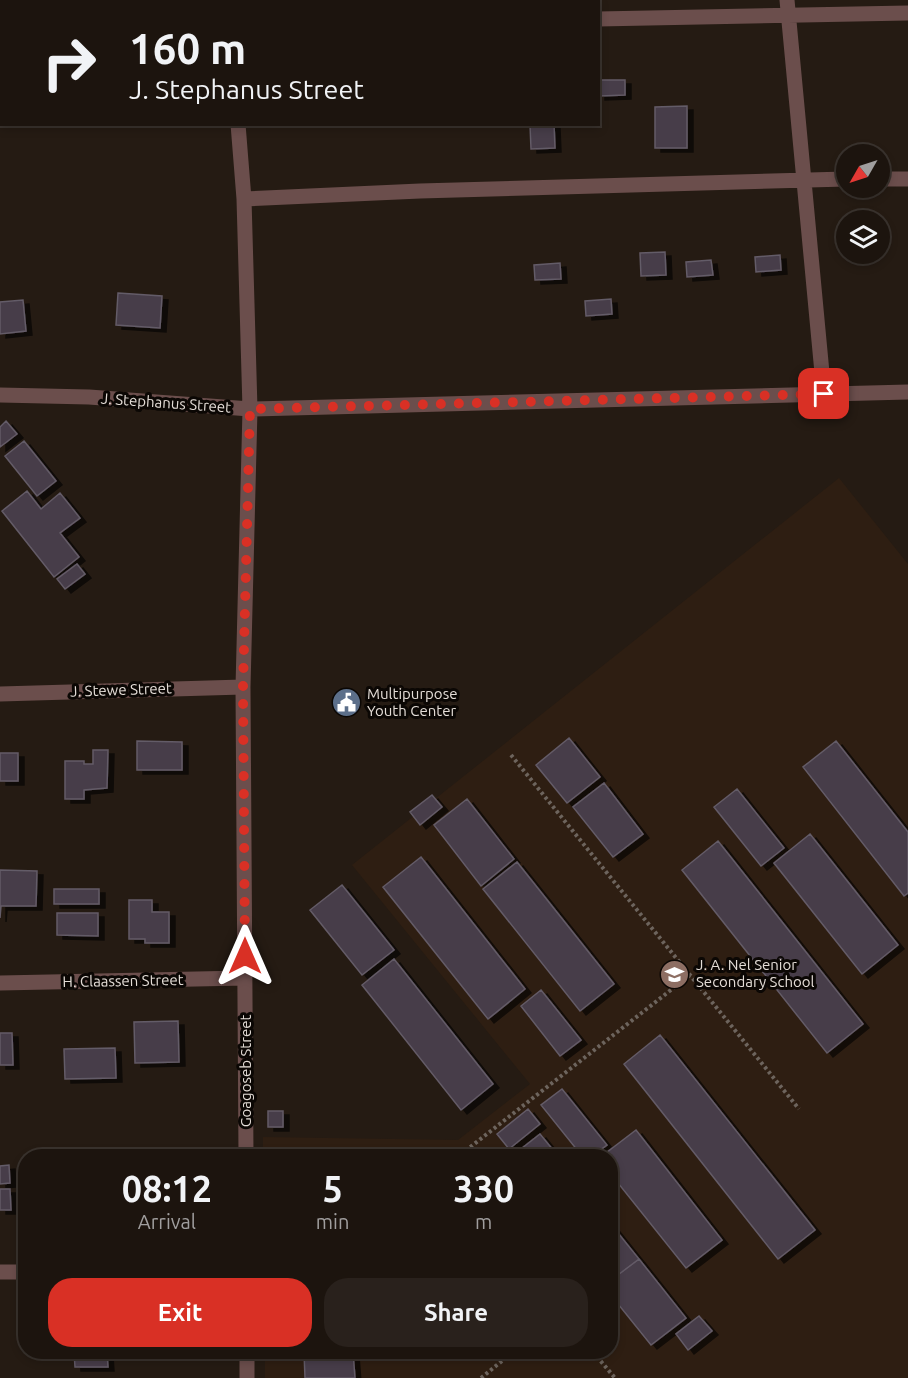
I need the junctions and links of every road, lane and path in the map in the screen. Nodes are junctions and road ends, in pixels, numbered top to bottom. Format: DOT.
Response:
graph roads {
  1 [pos="788,8"];
  2 [pos="908,13"];
  3 [pos="600,19"];
  4 [pos="238,126"];
  5 [pos="836,179"];
  6 [pos="890,179"];
  7 [pos="908,179"];
  8 [pos="802,180"];
  9 [pos="244,199"];
  10 [pos="908,392"];
  11 [pos="824,394"];
  12 [pos="0,395"];
  13 [pos="250,409"];
  14 [pos="243,687"];
  15 [pos="0,694"];
  16 [pos="511,755"];
  17 [pos="690,975"];
  18 [pos="245,978"];
  19 [pos="0,983"];
  20 [pos="799,1109"];
  21 [pos="246,1149"];
  22 [pos="468,1149"];
  23 [pos="0,1272"];
  24 [pos="18,1272"];
  25 [pos="247,1359"];
  26 [pos="504,1359"];
  27 [pos="599,1359"];
  28 [pos="247,1378"];
  29 [pos="481,1378"];
  30 [pos="615,1378"];
  1 -- 2 [label="street"];
  1 -- 3 [label="street"];
  1 -- 8 [label="street"];
  4 -- 9 [label="street, Goagoseb Street"];
  5 -- 8 [label="street"];
  6 -- 7 [label="street"];
  8 -- 9 [label="street"];
  8 -- 11 [label="street"];
  9 -- 13 [label="street, Goagoseb Street"];
  10 -- 11 [label="street, J. Stephanus Street"];
  11 -- 13 [label="street, J. Stephanus Street"];
  12 -- 13 [label="street, J. Stephanus Street"];
  13 -- 14 [label="street, Goagoseb Street"];
  14 -- 15 [label="street, J. Stewe Street"];
  14 -- 18 [label="street, Goagoseb Street"];
  16 -- 17 [label="path"];
  17 -- 20 [label="path"];
  17 -- 22 [label="path"];
  18 -- 19 [label="street, H. Claassen Street"];
  18 -- 21 [label="street, Goagoseb Street"];
  23 -- 24 [label="street"];
  25 -- 28 [label="street"];
  26 -- 29 [label="path"];
  27 -- 30 [label="path"];
}
